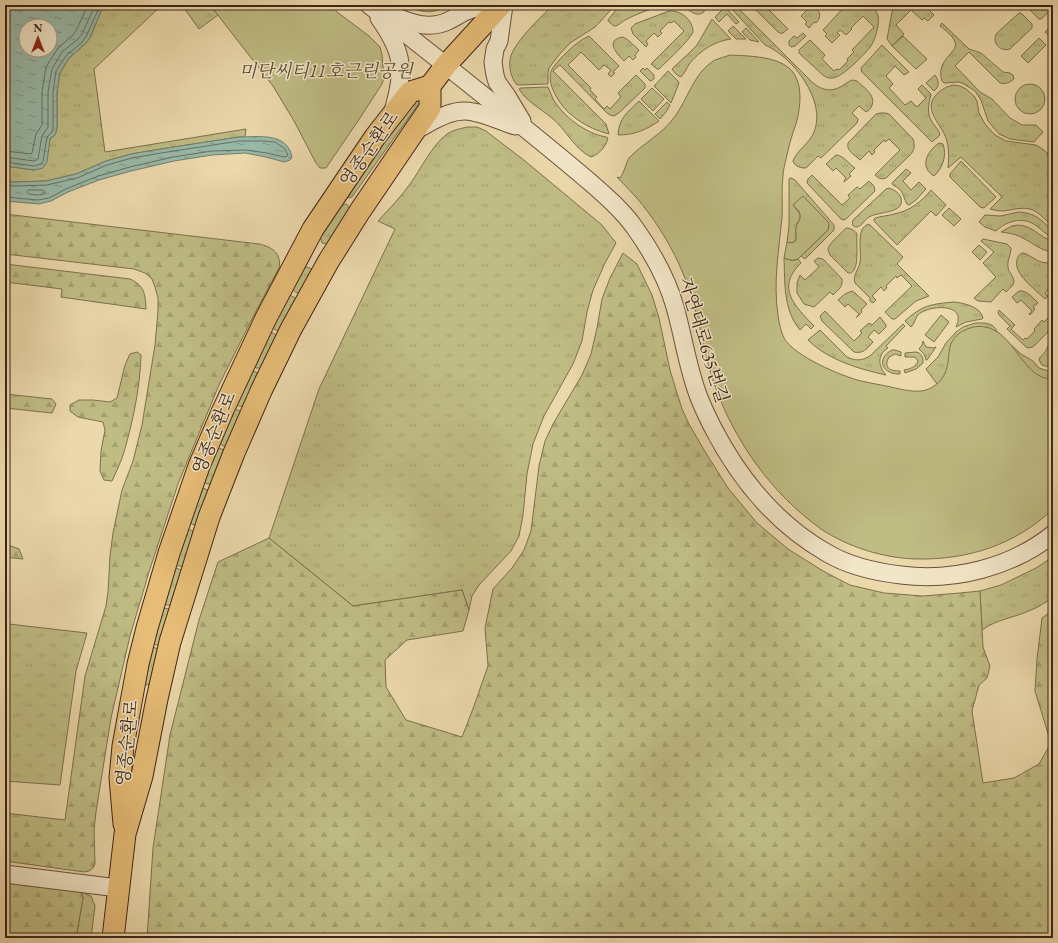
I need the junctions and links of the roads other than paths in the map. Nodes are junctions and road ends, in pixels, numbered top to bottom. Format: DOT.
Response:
graph roads {
  1 [pos="370,5"];
  2 [pos="488,5"];
  3 [pos="501,5"];
  4 [pos="504,5"];
  5 [pos="446,66"];
  6 [pos="430,86"];
  7 [pos="392,115"];
  8 [pos="528,131"];
  9 [pos="413,132"];
  10 [pos="1053,534"];
  11 [pos="125,834"];
  12 [pos="5,874"];
  13 [pos="118,888"];
  14 [pos="112,938"];
  1 -- 2 [label="street"];
  1 -- 5 [label="street, 자연대로635번길"];
  1 -- 7 [label="street"];
  3 -- 5 [label="main road"];
  4 -- 8 [label="street"];
  5 -- 6 [label="main road"];
  5 -- 8 [label="street, 자연대로635번길"];
  6 -- 7 [label="main road, 영종순환로"];
  6 -- 9 [label="main road, 영종순환로"];
  7 -- 11 [label="main road, 영종순환로"];
  8 -- 9 [label="street"];
  8 -- 10 [label="street, 자연대로635번길"];
  9 -- 11 [label="main road, 영종순환로"];
  11 -- 13 [label="main road, 영종순환로"];
  12 -- 13 [label="street"];
  13 -- 14 [label="main road, 영종순환로"];
}
